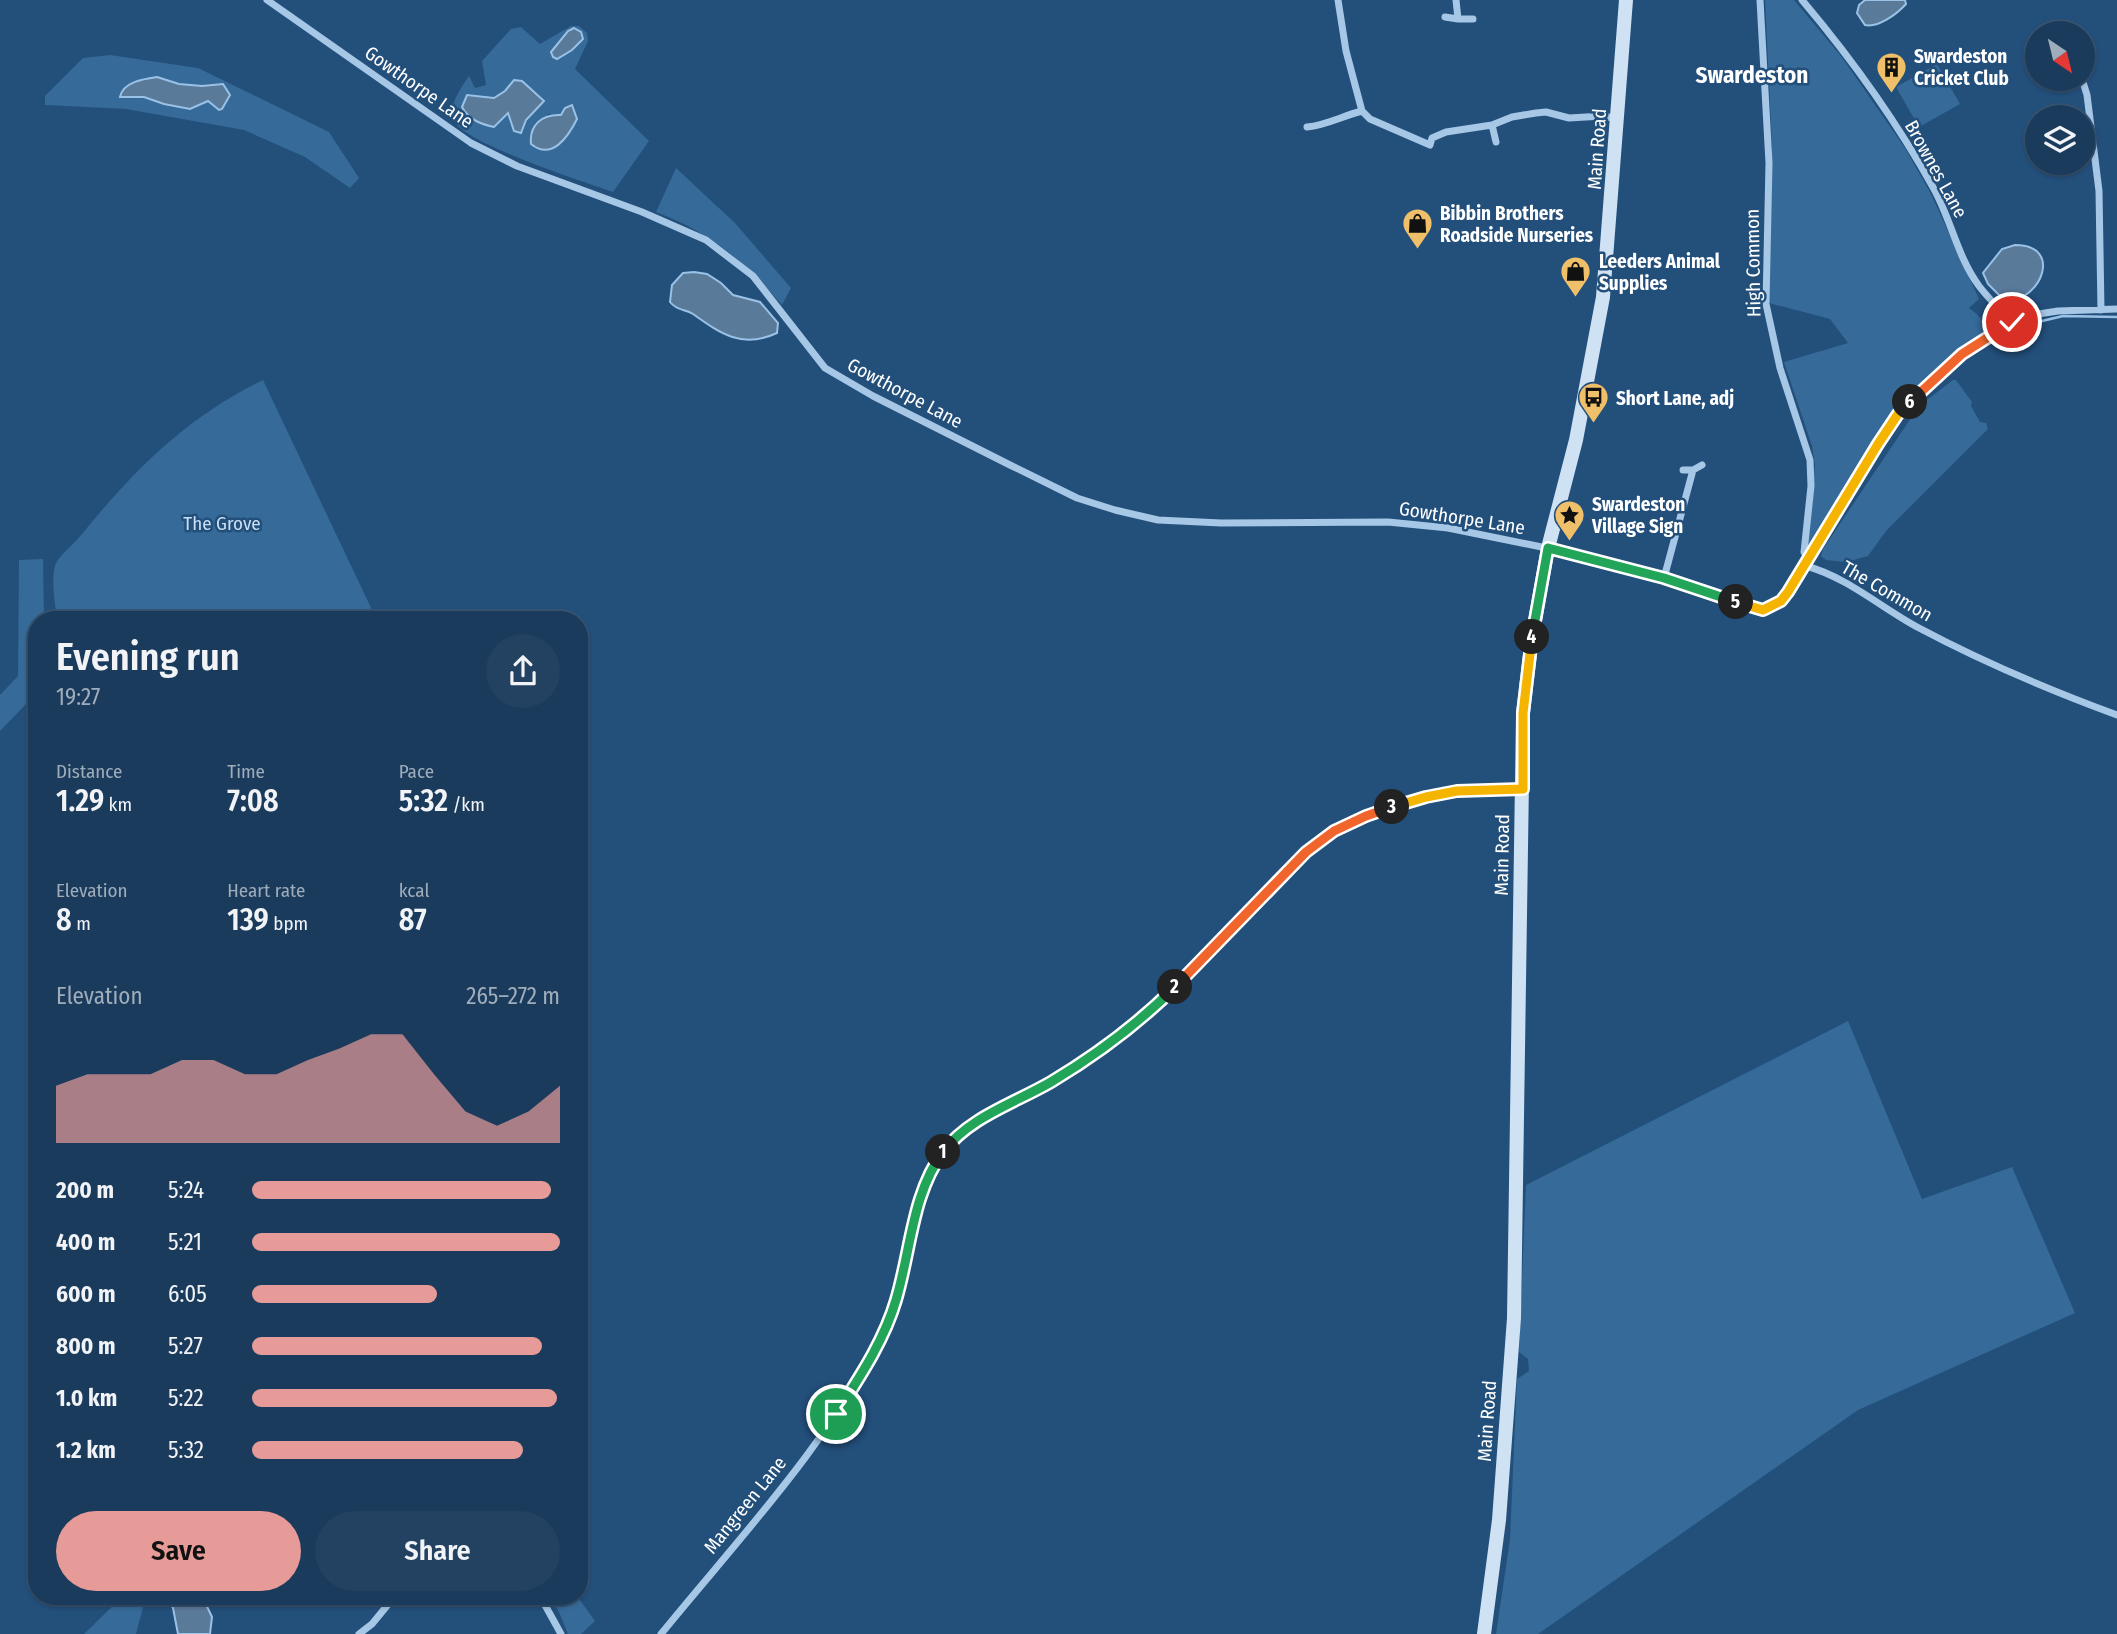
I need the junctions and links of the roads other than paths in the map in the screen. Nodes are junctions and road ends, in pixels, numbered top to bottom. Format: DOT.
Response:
graph roads {
  1 [pos="267,0"];
  2 [pos="1338,0"];
  3 [pos="1456,0"];
  4 [pos="1626,0"];
  5 [pos="1760,0"];
  6 [pos="1801,0"];
  7 [pos="1445,17"];
  8 [pos="1458,19"];
  9 [pos="1473,19"];
  10 [pos="2086,91"];
  11 [pos="1362,111"];
  12 [pos="1618,119"];
  13 [pos="1492,125"];
  14 [pos="1307,127"];
  15 [pos="1496,142"];
  16 [pos="2117,309"];
  17 [pos="2101,310"];
  18 [pos="2012,322"];
  19 [pos="1702,465"];
  20 [pos="1683,470"];
  21 [pos="1693,470"];
  22 [pos="1548,548"];
  23 [pos="1807,563"];
  24 [pos="1664,578"];
  25 [pos="2117,715"];
  26 [pos="1523,789"];
  27 [pos="388,1605"];
  28 [pos="545,1605"];
  29 [pos="359,1634"];
  30 [pos="561,1634"];
  31 [pos="661,1634"];
  32 [pos="1484,1634"];
  1 -- 22 [label="street, Gowthorpe Lane"];
  2 -- 11 [label="street"];
  3 -- 8 [label="street"];
  4 -- 12 [label="main road, Main Road"];
  5 -- 23 [label="street, High Common"];
  6 -- 18 [label="street, Brownes Lane"];
  7 -- 8 [label="street"];
  8 -- 9 [label="street"];
  10 -- 17 [label="street"];
  11 -- 13 [label="street"];
  11 -- 14 [label="street"];
  12 -- 13 [label="street"];
  12 -- 22 [label="main road, Main Road"];
  13 -- 15 [label="street"];
  16 -- 17 [label="street"];
  17 -- 18 [label="street"];
  18 -- 23 [label="street"];
  19 -- 21 [label="street"];
  20 -- 21 [label="street"];
  21 -- 24 [label="street"];
  22 -- 24 [label="street, Gowthorpe Lane"];
  22 -- 26 [label="main road, Main Road"];
  23 -- 24 [label="street, Gowthorpe Lane"];
  23 -- 25 [label="street, The Common"];
  26 -- 31 [label="street, Mangreen Lane"];
  26 -- 32 [label="main road, Main Road"];
  27 -- 29 [label="street"];
  28 -- 30 [label="street"];
}
